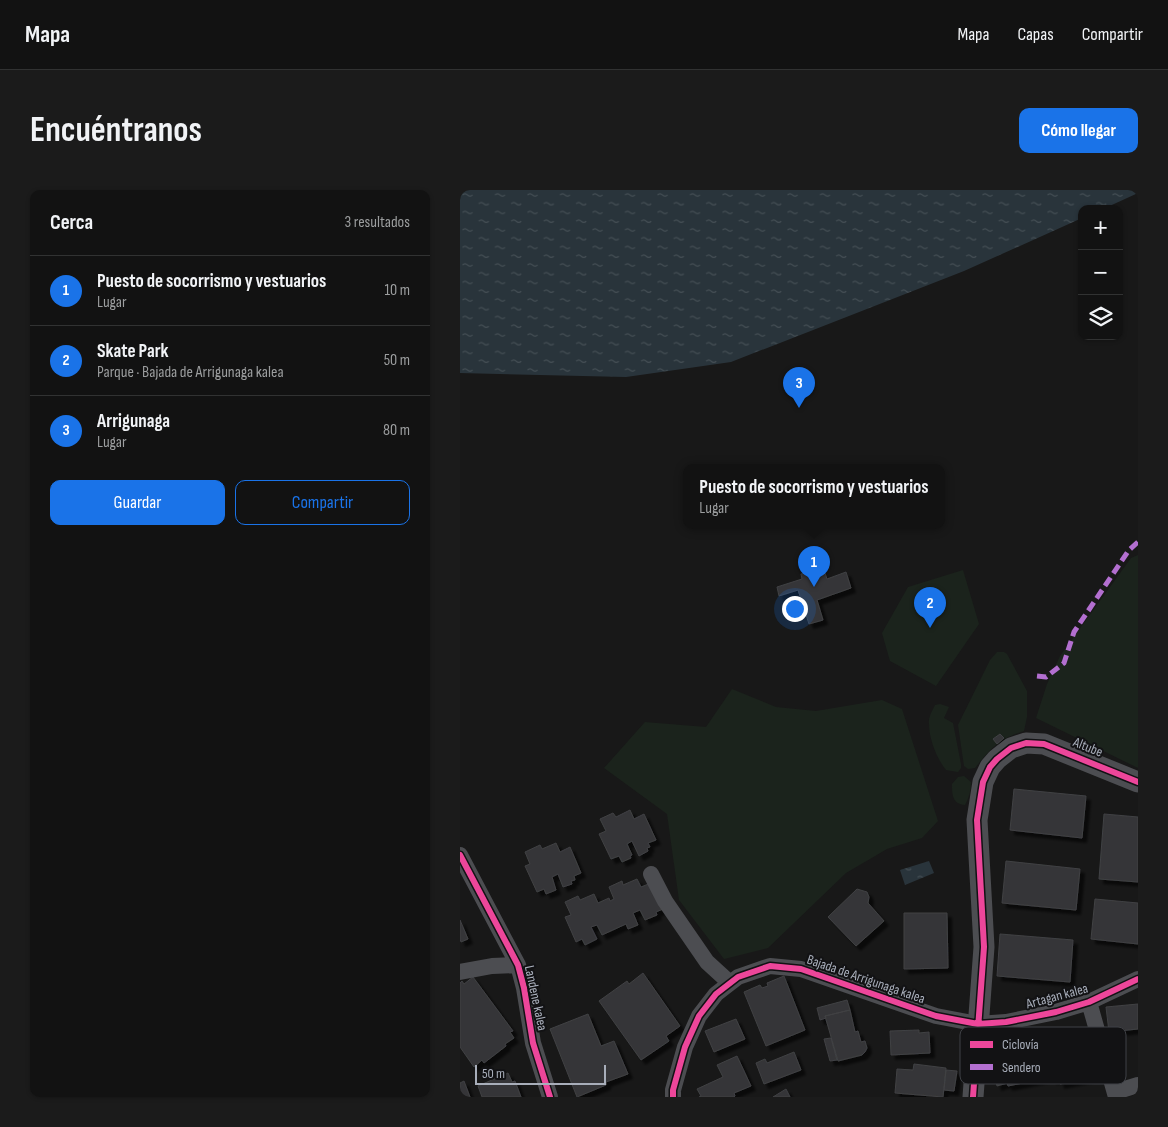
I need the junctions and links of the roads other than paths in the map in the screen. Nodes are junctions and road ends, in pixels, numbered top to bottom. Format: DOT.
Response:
graph roads {
  1 [pos="1138,782"];
  2 [pos="460,855"];
  3 [pos="651,874"];
  4 [pos="518,965"];
  5 [pos="460,972"];
  6 [pos="1138,979"];
  7 [pos="730,983"];
  8 [pos="1089,1002"];
  9 [pos="978,1024"];
  10 [pos="978,1027"];
  11 [pos="1096,1027"];
  12 [pos="974,1084"];
  13 [pos="1138,1084"];
  14 [pos="1115,1094"];
  15 [pos="550,1097"];
  16 [pos="673,1097"];
  17 [pos="973,1097"];
  1 -- 9 [label="street, Altube"];
  2 -- 4 [label="street, Landene kalea"];
  3 -- 7 [label="street"];
  4 -- 5 [label="street"];
  4 -- 15 [label="street, Landene kalea"];
  6 -- 8 [label="street, Artagan kalea"];
  7 -- 9 [label="street, Bajada de Arrigunaga kalea"];
  7 -- 16 [label="street, Bajada de Arrigunaga kalea"];
  8 -- 9 [label="street, Artagan kalea"];
  8 -- 11 [label="street"];
  9 -- 10 [label="street"];
  12 -- 17 [label="street"];
  13 -- 14 [label="street"];
}
